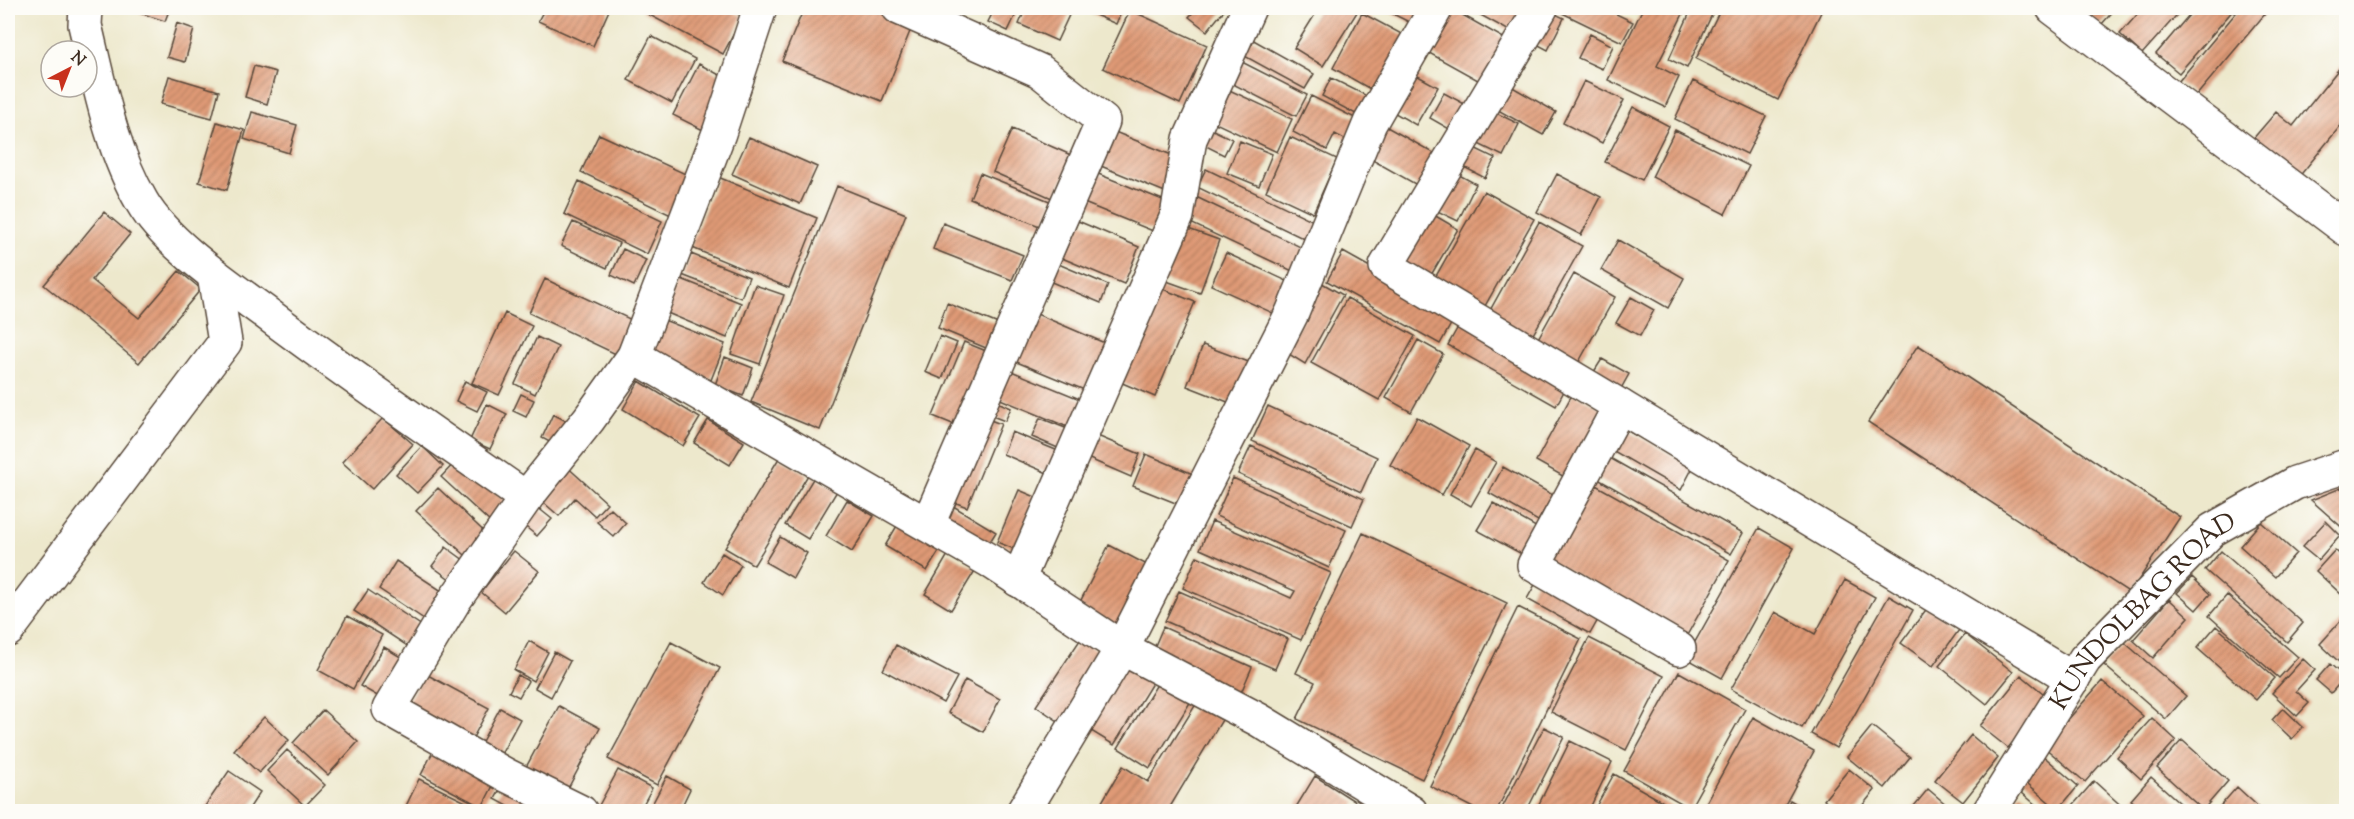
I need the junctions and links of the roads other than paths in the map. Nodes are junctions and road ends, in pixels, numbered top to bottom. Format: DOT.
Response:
graph roads {
  1 [pos="86,8"];
  2 [pos="760,8"];
  3 [pos="898,8"];
  4 [pos="1250,8"];
  5 [pos="1436,8"];
  6 [pos="1542,8"];
  7 [pos="2053,8"];
  8 [pos="2346,229"];
  9 [pos="214,275"];
  10 [pos="634,356"];
  11 [pos="1620,406"];
  12 [pos="2346,466"];
  13 [pos="526,498"];
  14 [pos="928,524"];
  15 [pos="1018,580"];
  16 [pos="8,630"];
  17 [pos="1122,648"];
  18 [pos="1679,649"];
  19 [pos="2073,679"];
  20 [pos="581,812"];
  21 [pos="1023,812"];
  22 [pos="1411,812"];
  23 [pos="1989,812"];
  1 -- 9 [label="street"];
  2 -- 10 [label="street"];
  3 -- 14 [label="street"];
  4 -- 15 [label="street"];
  5 -- 17 [label="street"];
  6 -- 11 [label="street"];
  7 -- 8 [label="street"];
  9 -- 13 [label="street"];
  9 -- 16 [label="street"];
  10 -- 13 [label="street"];
  10 -- 14 [label="street"];
  11 -- 18 [label="street"];
  11 -- 19 [label="street"];
  12 -- 19 [label="street, KUNDOLBAG ROAD"];
  13 -- 20 [label="street"];
  14 -- 15 [label="street"];
  15 -- 17 [label="street"];
  17 -- 21 [label="street"];
  17 -- 22 [label="street"];
  19 -- 23 [label="street, KUNDOLBAG ROAD"];
}
